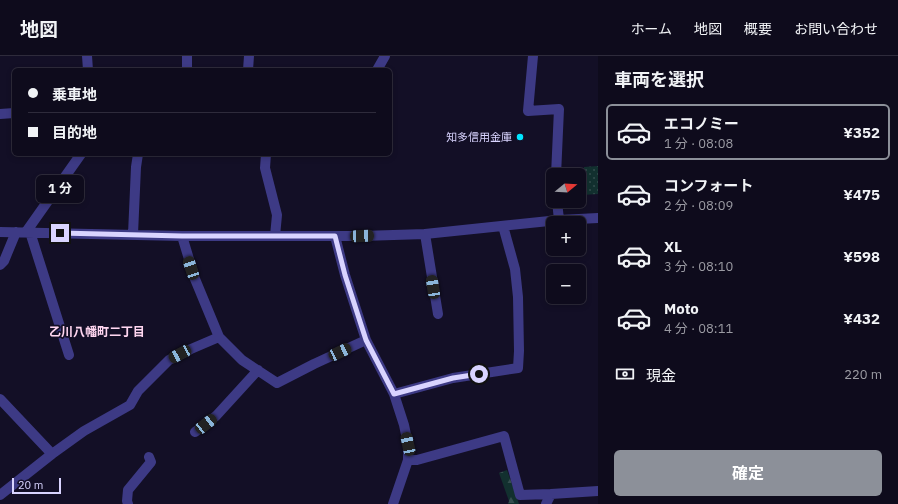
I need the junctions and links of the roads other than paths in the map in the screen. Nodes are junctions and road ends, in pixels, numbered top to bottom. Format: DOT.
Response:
graph roads {
  1 [pos="87,56"];
  2 [pos="187,56"];
  3 [pos="249,56"];
  4 [pos="385,56"];
  5 [pos="533,56"];
  6 [pos="88,68"];
  7 [pos="187,68"];
  8 [pos="248,68"];
  9 [pos="378,68"];
  10 [pos="12,113"];
  11 [pos="0,114"];
  12 [pos="80,156"];
  13 [pos="138,156"];
  14 [pos="266,156"];
  15 [pos="556,168"];
  16 [pos="598,218"];
  17 [pos="586,219"];
  18 [pos="546,221"];
  19 [pos="503,226"];
  20 [pos="0,232"];
  21 [pos="24,232"];
  22 [pos="133,234"];
  23 [pos="425,234"];
  24 [pos="182,236"];
  25 [pos="275,236"];
  26 [pos="335,236"];
  27 [pos="0,265"];
  28 [pos="438,314"];
  29 [pos="219,337"];
  30 [pos="366,340"];
  31 [pos="69,355"];
  32 [pos="258,370"];
  33 [pos="394,394"];
  34 [pos="0,399"];
  35 [pos="196,432"];
  36 [pos="52,454"];
  37 [pos="149,457"];
  38 [pos="408,460"];
  39 [pos="598,491"];
  40 [pos="550,494"];
  41 [pos="0,495"];
  42 [pos="128,504"];
  43 [pos="393,504"];
  44 [pos="546,504"];
  1 -- 6 [label="street"];
  2 -- 7 [label="street"];
  3 -- 8 [label="street"];
  4 -- 9 [label="street"];
  5 -- 15 [label="street"];
  10 -- 11 [label="street"];
  12 -- 21 [label="street"];
  13 -- 22 [label="street"];
  14 -- 25 [label="street"];
  16 -- 17 [label="street"];
  18 -- 19 [label="street"];
  19 -- 23 [label="street"];
  19 -- 33 [label="street"];
  20 -- 21 [label="street"];
  21 -- 22 [label="street"];
  21 -- 27 [label="street"];
  21 -- 31 [label="street"];
  22 -- 24 [label="street"];
  23 -- 26 [label="street"];
  23 -- 28 [label="street"];
  24 -- 25 [label="street"];
  24 -- 29 [label="street"];
  25 -- 26 [label="street"];
  26 -- 30 [label="street"];
  29 -- 32 [label="street"];
  29 -- 36 [label="street"];
  30 -- 32 [label="street"];
  30 -- 33 [label="street"];
  32 -- 35 [label="street"];
  33 -- 38 [label="street"];
  34 -- 36 [label="street"];
  36 -- 41 [label="street"];
  37 -- 42 [label="street"];
  38 -- 40 [label="street"];
  38 -- 43 [label="street"];
  39 -- 40 [label="street"];
  40 -- 44 [label="street"];
}
